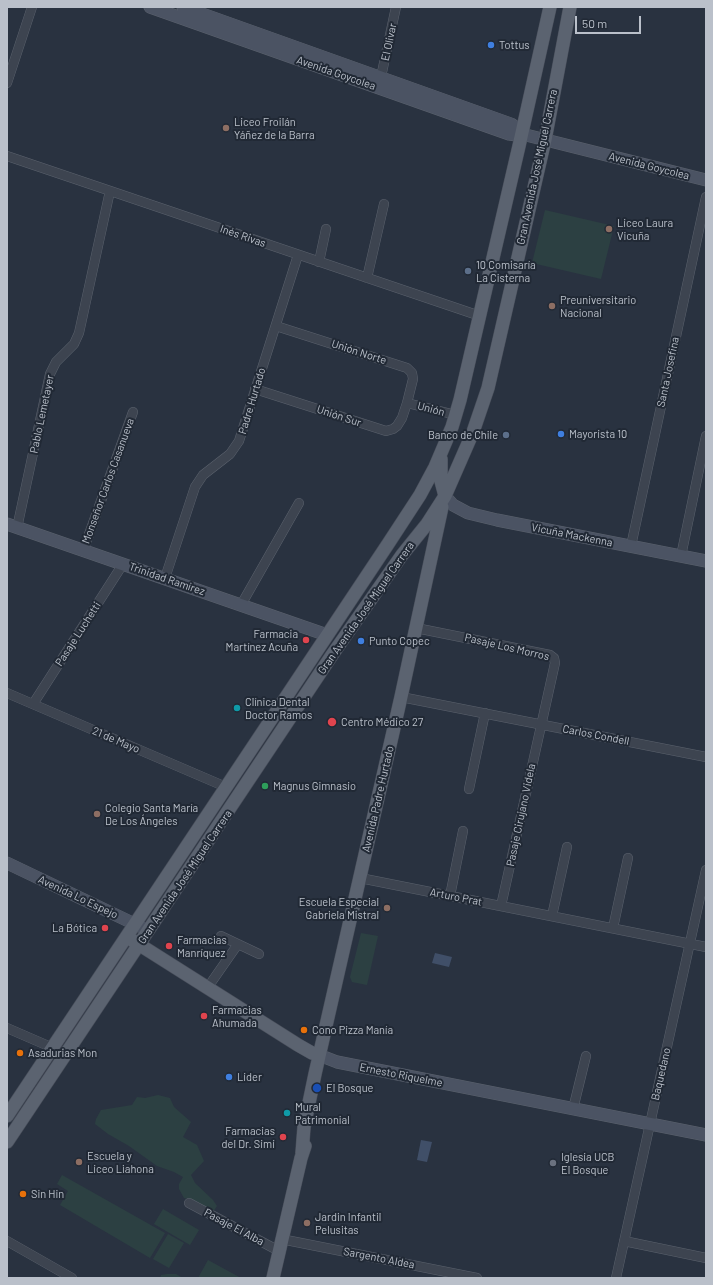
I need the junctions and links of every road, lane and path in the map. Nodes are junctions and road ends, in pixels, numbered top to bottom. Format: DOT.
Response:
graph roads {
  1 [pos="32,7"];
  2 [pos="150,7"];
  3 [pos="182,7"];
  4 [pos="396,7"];
  5 [pos="550,7"];
  6 [pos="570,7"];
  7 [pos="11,57"];
  8 [pos="381,77"];
  9 [pos="7,83"];
  10 [pos="522,134"];
  11 [pos="544,140"];
  12 [pos="7,156"];
  13 [pos="706,180"];
  14 [pos="110,191"];
  15 [pos="706,197"];
  16 [pos="384,204"];
  17 [pos="326,229"];
  18 [pos="298,255"];
  19 [pos="319,262"];
  20 [pos="368,278"];
  21 [pos="480,316"];
  22 [pos="276,326"];
  23 [pos="256,388"];
  24 [pos="407,403"];
  25 [pos="133,412"];
  26 [pos="456,416"];
  27 [pos="706,436"];
  28 [pos="442,453"];
  29 [pos="445,496"];
  30 [pos="299,503"];
  31 [pos="12,526"];
  32 [pos="631,546"];
  33 [pos="83,550"];
  34 [pos="681,556"];
  35 [pos="706,561"];
  36 [pos="123,564"];
  37 [pos="165,578"];
  38 [pos="241,604"];
  39 [pos="416,628"];
  40 [pos="327,635"];
  41 [pos="332,655"];
  42 [pos="7,693"];
  43 [pos="401,697"];
  44 [pos="33,704"];
  45 [pos="485,713"];
  46 [pos="541,724"];
  47 [pos="706,757"];
  48 [pos="226,787"];
  49 [pos="469,789"];
  50 [pos="463,831"];
  51 [pos="567,847"];
  52 [pos="628,858"];
  53 [pos="7,863"];
  54 [pos="706,870"];
  55 [pos="360,878"];
  56 [pos="450,896"];
  57 [pos="501,906"];
  58 [pos="552,916"];
  59 [pos="135,924"];
  60 [pos="613,928"];
  61 [pos="148,931"];
  62 [pos="221,936"];
  63 [pos="126,937"];
  64 [pos="140,944"];
  65 [pos="238,944"];
  66 [pos="690,944"];
  67 [pos="706,947"];
  68 [pos="259,954"];
  69 [pos="208,988"];
  70 [pos="7,1028"];
  71 [pos="53,1048"];
  72 [pos="66,1054"];
  73 [pos="319,1055"];
  74 [pos="586,1056"];
  75 [pos="574,1109"];
  76 [pos="7,1116"];
  77 [pos="650,1124"];
  78 [pos="706,1136"];
  79 [pos="7,1142"];
  80 [pos="190,1203"];
  81 [pos="7,1240"];
  82 [pos="624,1241"];
  83 [pos="280,1245"];
  84 [pos="706,1258"];
  85 [pos="72,1278"];
  86 [pos="273,1278"];
  87 [pos="477,1278"];
  88 [pos="616,1278"];
  1 -- 7 [label="street"];
  2 -- 10 [label="street, Avenida Goycolea"];
  3 -- 8 [label="street, Avenida Goycolea"];
  4 -- 8 [label="street, El Olivar"];
  5 -- 10 [label="main road, Gran Avenida José Miguel Carrera"];
  6 -- 11 [label="main road, Gran Avenida José Miguel Carrera"];
  7 -- 9 [label="street"];
  8 -- 10 [label="street, Avenida Goycolea"];
  10 -- 11 [label="street, Avenida Goycolea"];
  10 -- 21 [label="main road, Gran Avenida José Miguel Carrera"];
  11 -- 13 [label="street, Avenida Goycolea"];
  11 -- 29 [label="main road, Gran Avenida José Miguel Carrera"];
  12 -- 14 [label="street, Inés Rivas"];
  14 -- 18 [label="street, Inés Rivas"];
  14 -- 31 [label="street, Pablo Lemetayer"];
  15 -- 32 [label="street, Santa Josefina"];
  16 -- 20 [label="street"];
  17 -- 19 [label="street"];
  18 -- 19 [label="street, Inés Rivas"];
  18 -- 22 [label="street, Padre Hurtado"];
  19 -- 20 [label="street, Inés Rivas"];
  20 -- 21 [label="street, Inés Rivas"];
  21 -- 26 [label="main road, Gran Avenida José Miguel Carrera"];
  22 -- 23 [label="street, Padre Hurtado"];
  22 -- 24 [label="street, Unión Norte"];
  23 -- 24 [label="street, Unión Sur"];
  23 -- 37 [label="street, Padre Hurtado"];
  24 -- 26 [label="street, Unión"];
  25 -- 33 [label="street, Monseñor Carlos Casanueva"];
  26 -- 28 [label="main road, Gran Avenida José Miguel Carrera"];
  27 -- 34 [label="street"];
  28 -- 29 [label="main road"];
  28 -- 40 [label="main road, Gran Avenida José Miguel Carrera"];
  29 -- 32 [label="street, Vicuña Mackenna"];
  29 -- 39 [label="main road, Avenida Padre Hurtado"];
  29 -- 41 [label="main road, Gran Avenida José Miguel Carrera"];
  30 -- 38 [label="street"];
  31 -- 33 [label="street, Trinidad Ramírez"];
  32 -- 34 [label="street, Vicuña Mackenna"];
  33 -- 36 [label="street, Trinidad Ramírez"];
  34 -- 35 [label="street, Vicuña Mackenna"];
  36 -- 37 [label="street, Trinidad Ramírez"];
  36 -- 44 [label="street, Pasaje Luchetti"];
  37 -- 38 [label="street, Trinidad Ramírez"];
  38 -- 40 [label="street, Trinidad Ramírez"];
  39 -- 43 [label="main road, Avenida Padre Hurtado"];
  39 -- 46 [label="street, Pasaje Los Morros"];
  40 -- 41 [label="main road"];
  40 -- 48 [label="main road, Gran Avenida José Miguel Carrera"];
  41 -- 61 [label="main road, Gran Avenida José Miguel Carrera"];
  42 -- 44 [label="street, 21 de Mayo"];
  43 -- 45 [label="street, Carlos Condell"];
  43 -- 55 [label="main road, Avenida Padre Hurtado"];
  44 -- 48 [label="street, 21 de Mayo"];
  45 -- 46 [label="street, Carlos Condell"];
  45 -- 49 [label="street"];
  46 -- 47 [label="street, Carlos Condell"];
  46 -- 57 [label="street, Pasaje Cirujano Videla"];
  48 -- 59 [label="main road, Gran Avenida José Miguel Carrera"];
  50 -- 56 [label="street"];
  51 -- 58 [label="street"];
  52 -- 60 [label="street"];
  53 -- 59 [label="street, Avenida Lo Espejo"];
  54 -- 66 [label="street, Baquedano"];
  55 -- 56 [label="street, Arturo Prat"];
  55 -- 73 [label="main road, Avenida Padre Hurtado"];
  56 -- 57 [label="street, Arturo Prat"];
  57 -- 58 [label="street, Arturo Prat"];
  58 -- 60 [label="street, Arturo Prat"];
  59 -- 61 [label="street, Avenida Lo Espejo"];
  59 -- 63 [label="main road, Gran Avenida José Miguel Carrera"];
  60 -- 66 [label="street, Arturo Prat"];
  61 -- 64 [label="main road, Gran Avenida José Miguel Carrera"];
  62 -- 65 [label="street"];
  63 -- 64 [label="main road, Ernesto Riquelme"];
  63 -- 71 [label="main road, Gran Avenida José Miguel Carrera"];
  64 -- 69 [label="main road, Ernesto Riquelme"];
  64 -- 72 [label="main road, Gran Avenida José Miguel Carrera"];
  65 -- 68 [label="street"];
  65 -- 69 [label="street"];
  66 -- 67 [label="street, Arturo Prat"];
  66 -- 77 [label="street, Baquedano"];
  69 -- 73 [label="main road, Ernesto Riquelme"];
  70 -- 71 [label="street"];
  71 -- 72 [label="street"];
  71 -- 76 [label="main road, Gran Avenida José Miguel Carrera"];
  72 -- 79 [label="main road, Gran Avenida José Miguel Carrera"];
  73 -- 75 [label="street, Ernesto Riquelme"];
  73 -- 83 [label="main road, Avenida Padre Hurtado"];
  74 -- 75 [label="street"];
  75 -- 77 [label="street, Ernesto Riquelme"];
  77 -- 78 [label="street, Ernesto Riquelme"];
  77 -- 82 [label="street, Baquedano"];
  80 -- 83 [label="street, Pasaje El Alba"];
  81 -- 85 [label="street"];
  82 -- 84 [label="street"];
  82 -- 88 [label="street, Baquedano"];
  83 -- 86 [label="main road, Avenida Padre Hurtado"];
  83 -- 87 [label="street, Sargento Aldea"];
}
